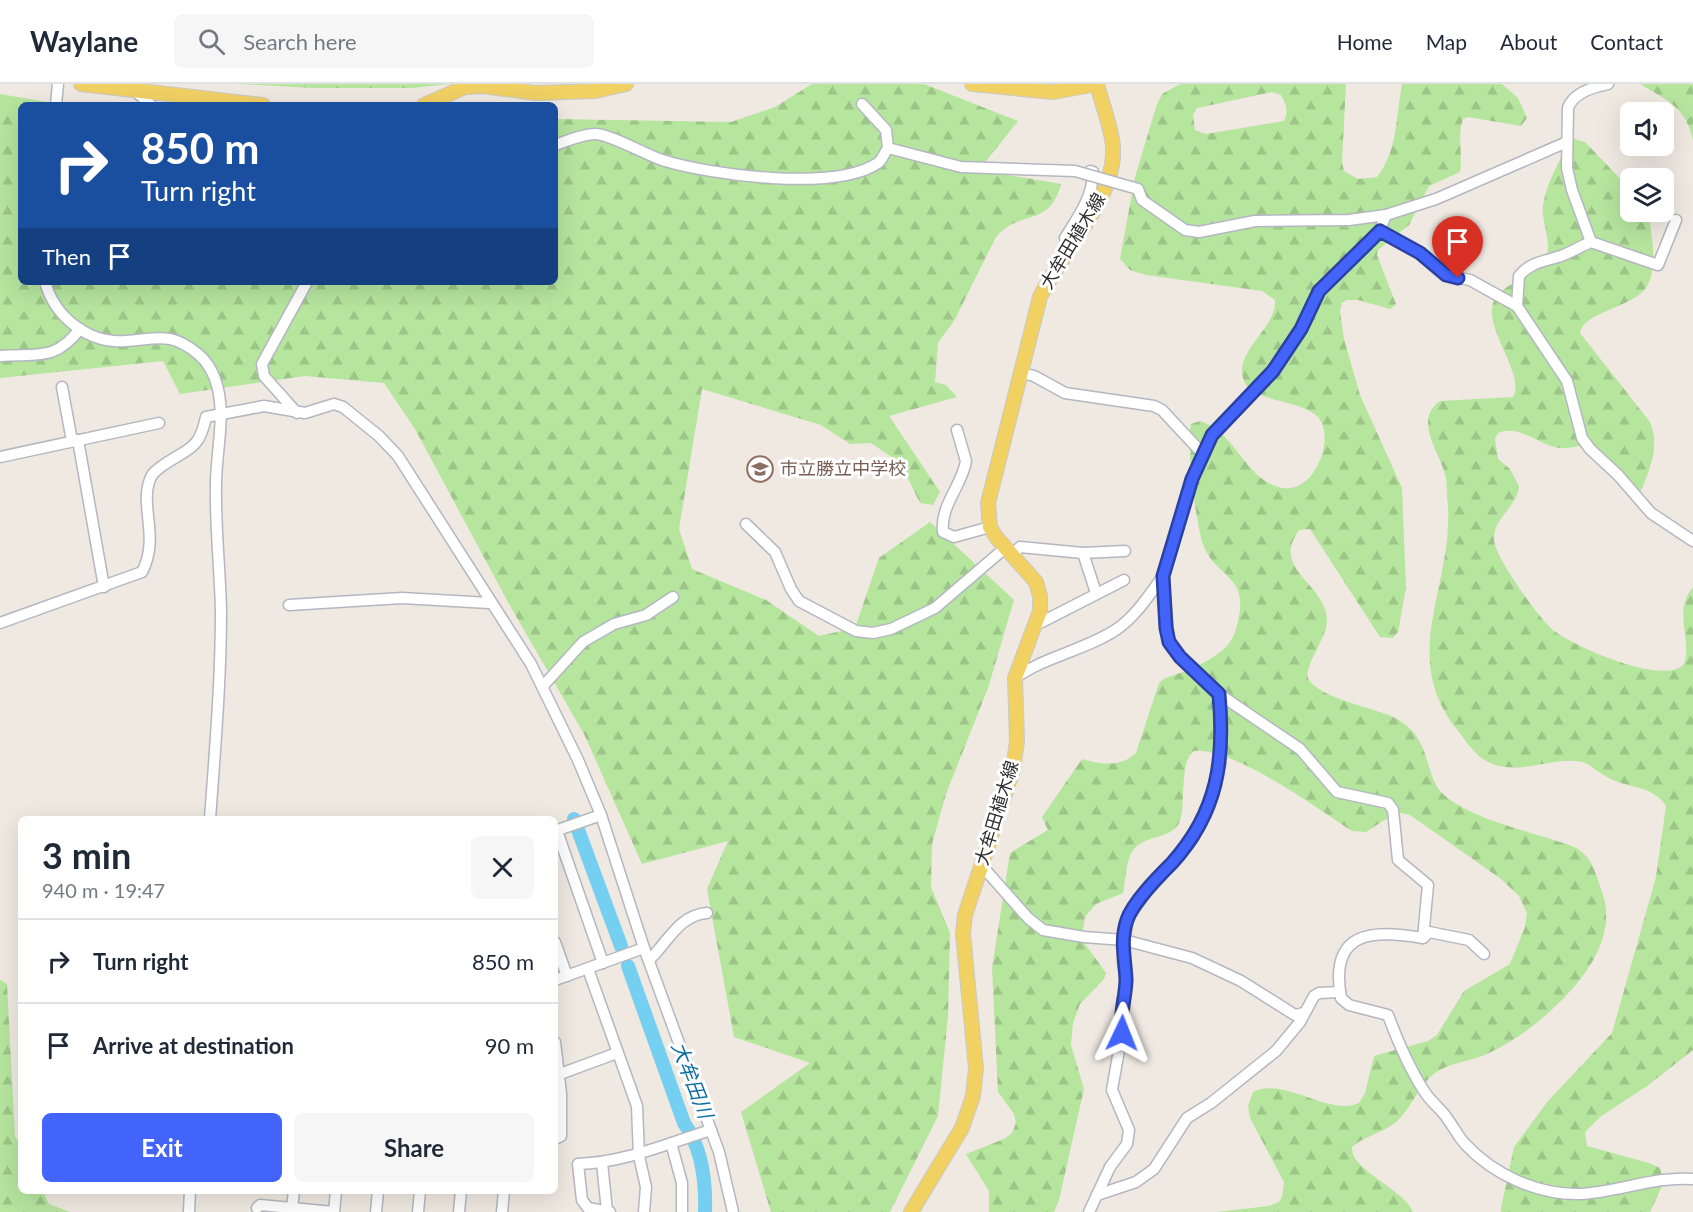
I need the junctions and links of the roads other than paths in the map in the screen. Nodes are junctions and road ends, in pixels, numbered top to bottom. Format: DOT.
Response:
graph roads {
  1 [pos="58,84"];
  2 [pos="81,84"];
  3 [pos="626,84"];
  4 [pos="972,84"];
  5 [pos="1097,84"];
  6 [pos="1608,84"];
  7 [pos="1052,88"];
  8 [pos="536,89"];
  9 [pos="135,91"];
  10 [pos="56,102"];
  11 [pos="148,102"];
  12 [pos="236,102"];
  13 [pos="431,102"];
  14 [pos="862,104"];
  15 [pos="1567,142"];
  16 [pos="558,144"];
  17 [pos="888,148"];
  18 [pos="1069,170"];
  19 [pos="1386,215"];
  20 [pos="1676,220"];
  21 [pos="1380,231"];
  22 [pos="1591,242"];
  23 [pos="1070,246"];
  24 [pos="46,285"];
  25 [pos="305,285"];
  26 [pos="1517,306"];
  27 [pos="80,330"];
  28 [pos="0,356"];
  29 [pos="1022,373"];
  30 [pos="62,387"];
  31 [pos="221,413"];
  32 [pos="297,413"];
  33 [pos="159,423"];
  34 [pos="957,430"];
  35 [pos="75,441"];
  36 [pos="1202,453"];
  37 [pos="0,457"];
  38 [pos="747,524"];
  39 [pos="990,527"];
  40 [pos="1693,542"];
  41 [pos="1009,551"];
  42 [pos="1125,551"];
  43 [pos="1083,553"];
  44 [pos="1163,576"];
  45 [pos="1124,580"];
  46 [pos="104,587"];
  47 [pos="1096,592"];
  48 [pos="674,597"];
  49 [pos="489,603"];
  50 [pos="289,604"];
  51 [pos="0,623"];
  52 [pos="1036,625"];
  53 [pos="1015,678"];
  54 [pos="543,686"];
  55 [pos="1219,694"];
  56 [pos="601,815"];
  57 [pos="210,816"];
  58 [pos="558,830"];
  59 [pos="558,837"];
  60 [pos="982,866"];
  61 [pos="707,913"];
  62 [pos="1423,938"];
  63 [pos="1124,940"];
  64 [pos="644,948"];
  65 [pos="558,950"];
  66 [pos="1484,954"];
  67 [pos="650,959"];
  68 [pos="603,963"];
  69 [pos="588,969"];
  70 [pos="567,976"];
  71 [pos="558,979"];
  72 [pos="1340,992"];
  73 [pos="1304,1013"];
  74 [pos="617,1053"];
  75 [pos="558,1061"];
  76 [pos="560,1074"];
  77 [pos="711,1130"];
  78 [pos="558,1138"];
  79 [pos="671,1143"];
  80 [pos="639,1156"];
  81 [pos="602,1163"];
  82 [pos="1693,1179"];
  83 [pos="190,1194"];
  84 [pos="294,1194"];
  85 [pos="336,1194"];
  86 [pos="378,1194"];
  87 [pos="420,1194"];
  88 [pos="461,1194"];
  89 [pos="504,1194"];
  90 [pos="1097,1195"];
  91 [pos="256,1208"];
  92 [pos="292,1208"];
  93 [pos="189,1212"];
  94 [pos="333,1212"];
  95 [pos="376,1212"];
  96 [pos="418,1212"];
  97 [pos="459,1212"];
  98 [pos="502,1212"];
  99 [pos="609,1212"];
  100 [pos="644,1212"];
  101 [pos="682,1212"];
  102 [pos="733,1212"];
  103 [pos="911,1212"];
  104 [pos="1089,1212"];
  1 -- 10 [label="street"];
  2 -- 9 [label="main road"];
  3 -- 8 [label="main road"];
  4 -- 7 [label="main road"];
  5 -- 7 [label="main road"];
  5 -- 23 [label="main road, 大牟田植木線"];
  6 -- 15 [label="street"];
  8 -- 13 [label="main road"];
  9 -- 11 [label="street"];
  9 -- 12 [label="main road"];
  14 -- 17 [label="street"];
  15 -- 19 [label="street"];
  15 -- 22 [label="street"];
  16 -- 17 [label="street"];
  17 -- 18 [label="street"];
  18 -- 19 [label="street, bridge"];
  18 -- 23 [label="street"];
  19 -- 21 [label="street"];
  20 -- 22 [label="street"];
  21 -- 26 [label="street"];
  21 -- 36 [label="street"];
  22 -- 26 [label="street"];
  23 -- 29 [label="main road, 大牟田植木線"];
  24 -- 27 [label="street"];
  25 -- 32 [label="street"];
  26 -- 40 [label="street"];
  27 -- 28 [label="street"];
  27 -- 31 [label="street"];
  29 -- 36 [label="street"];
  29 -- 39 [label="main road, 大牟田植木線"];
  30 -- 35 [label="street"];
  31 -- 32 [label="street"];
  31 -- 46 [label="street"];
  31 -- 57 [label="street"];
  32 -- 49 [label="street"];
  33 -- 35 [label="street"];
  34 -- 39 [label="street"];
  35 -- 37 [label="street"];
  35 -- 46 [label="street"];
  36 -- 44 [label="street"];
  38 -- 41 [label="street"];
  39 -- 41 [label="main road, 大牟田植木線"];
  41 -- 43 [label="street"];
  41 -- 52 [label="main road, 大牟田植木線"];
  42 -- 43 [label="street"];
  43 -- 47 [label="street"];
  44 -- 53 [label="street"];
  44 -- 55 [label="street"];
  45 -- 47 [label="street"];
  46 -- 51 [label="street"];
  47 -- 52 [label="street"];
  48 -- 54 [label="street"];
  49 -- 50 [label="street"];
  49 -- 54 [label="street"];
  52 -- 53 [label="main road, 大牟田植木線"];
  53 -- 60 [label="main road, 大牟田植木線"];
  54 -- 56 [label="street"];
  55 -- 62 [label="street"];
  55 -- 63 [label="street"];
  56 -- 58 [label="street"];
  56 -- 64 [label="street"];
  59 -- 68 [label="street"];
  60 -- 63 [label="street"];
  60 -- 103 [label="main road, 大牟田植木線"];
  61 -- 67 [label="street"];
  62 -- 66 [label="street"];
  62 -- 72 [label="street"];
  63 -- 73 [label="street"];
  63 -- 90 [label="street"];
  64 -- 67 [label="street"];
  64 -- 68 [label="street"];
  65 -- 70 [label="street"];
  67 -- 77 [label="street"];
  68 -- 69 [label="street"];
  69 -- 70 [label="street"];
  69 -- 74 [label="street"];
  70 -- 71 [label="street"];
  72 -- 73 [label="street"];
  72 -- 82 [label="street"];
  73 -- 90 [label="street"];
  74 -- 76 [label="street"];
  74 -- 80 [label="street"];
  75 -- 76 [label="street"];
  76 -- 78 [label="street"];
  77 -- 79 [label="street"];
  77 -- 102 [label="street"];
  79 -- 80 [label="street"];
  79 -- 101 [label="street"];
  80 -- 81 [label="street"];
  80 -- 100 [label="street"];
  81 -- 99 [label="street"];
  81 -- 99 [label="street"];
  83 -- 93 [label="street"];
  84 -- 92 [label="street"];
  85 -- 94 [label="street"];
  86 -- 95 [label="street"];
  87 -- 96 [label="street"];
  88 -- 97 [label="street"];
  89 -- 98 [label="street"];
  90 -- 104 [label="street"];
  91 -- 92 [label="street"];
  92 -- 94 [label="street"];
}
